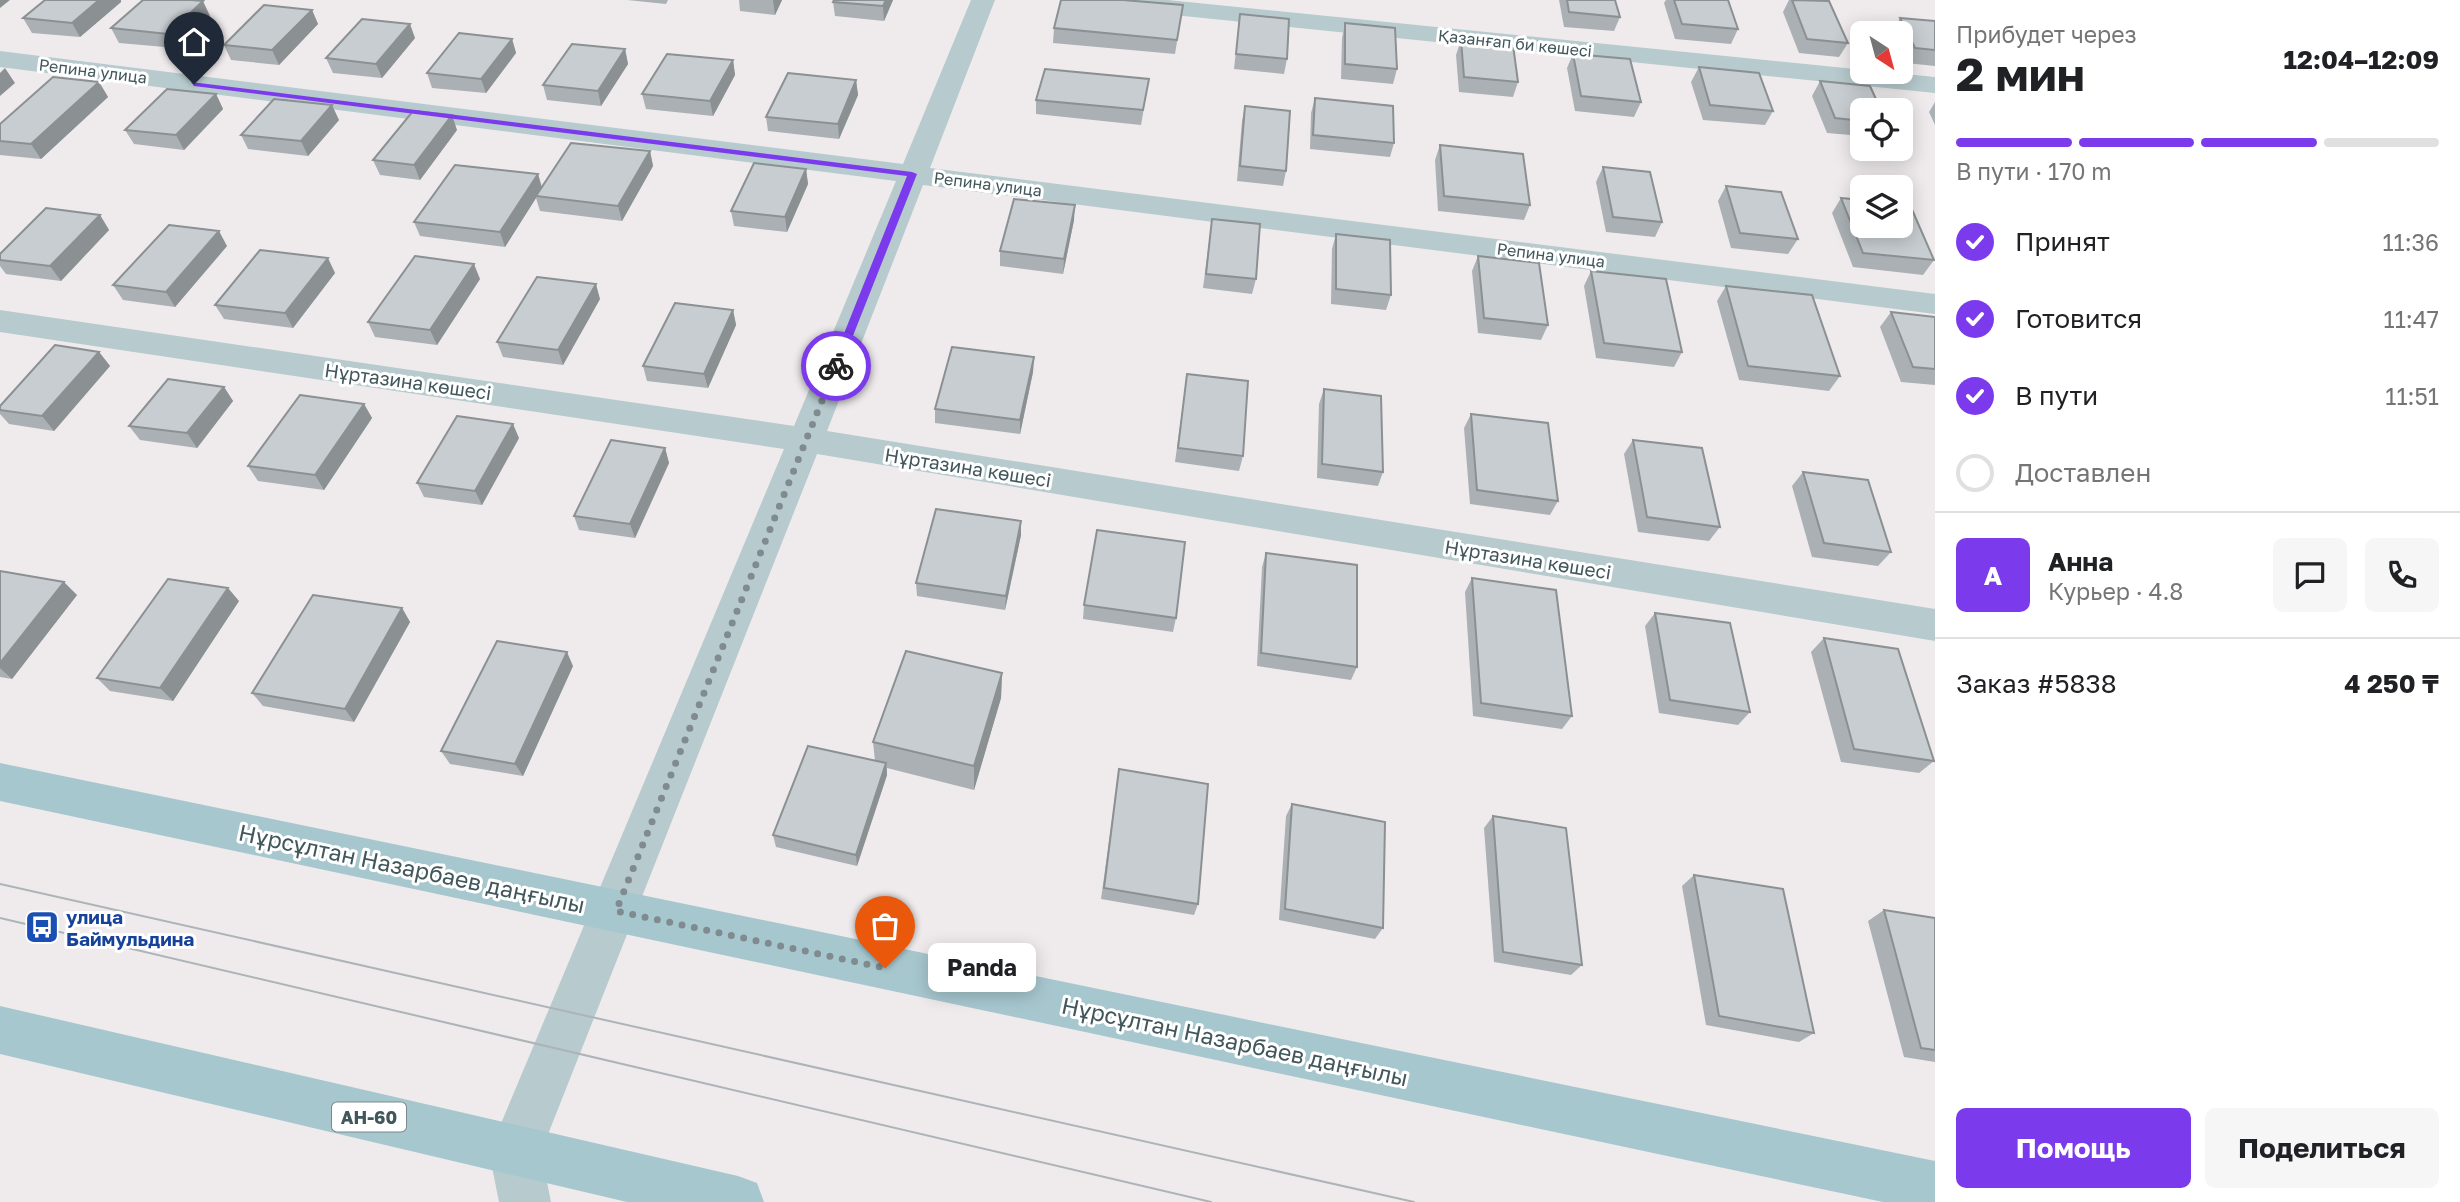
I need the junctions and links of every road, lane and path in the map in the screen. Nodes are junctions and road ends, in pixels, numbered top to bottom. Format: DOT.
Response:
graph roads {
  1 [pos="983,0"];
  2 [pos="1095,0"];
  3 [pos="0,59"];
  4 [pos="1935,85"];
  5 [pos="912,174"];
  6 [pos="1935,304"];
  7 [pos="0,321"];
  8 [pos="806,440"];
  9 [pos="1935,625"];
  10 [pos="0,782"];
  11 [pos="616,911"];
  12 [pos="0,1030"];
  13 [pos="515,1152"];
  14 [pos="1935,1187"];
  15 [pos="525,1202"];
  16 [pos="738,1202"];
  1 -- 5 [label="street"];
  2 -- 4 [label="street, Қазанғап би көшесі"];
  3 -- 5 [label="street, Репина улица"];
  5 -- 6 [label="street, Репина улица"];
  5 -- 8 [label="street"];
  7 -- 8 [label="street, Нұртазина көшесі"];
  8 -- 9 [label="street, Нұртазина көшесі"];
  8 -- 11 [label="street"];
  10 -- 11 [label="main road, Нұрсұлтан Назарбаев даңғылы"];
  11 -- 13 [label="street"];
  11 -- 14 [label="main road, Нұрсұлтан Назарбаев даңғылы"];
  12 -- 13 [label="main road, АН-60"];
  13 -- 15 [label="street"];
  13 -- 16 [label="main road, АН-60"];
}
